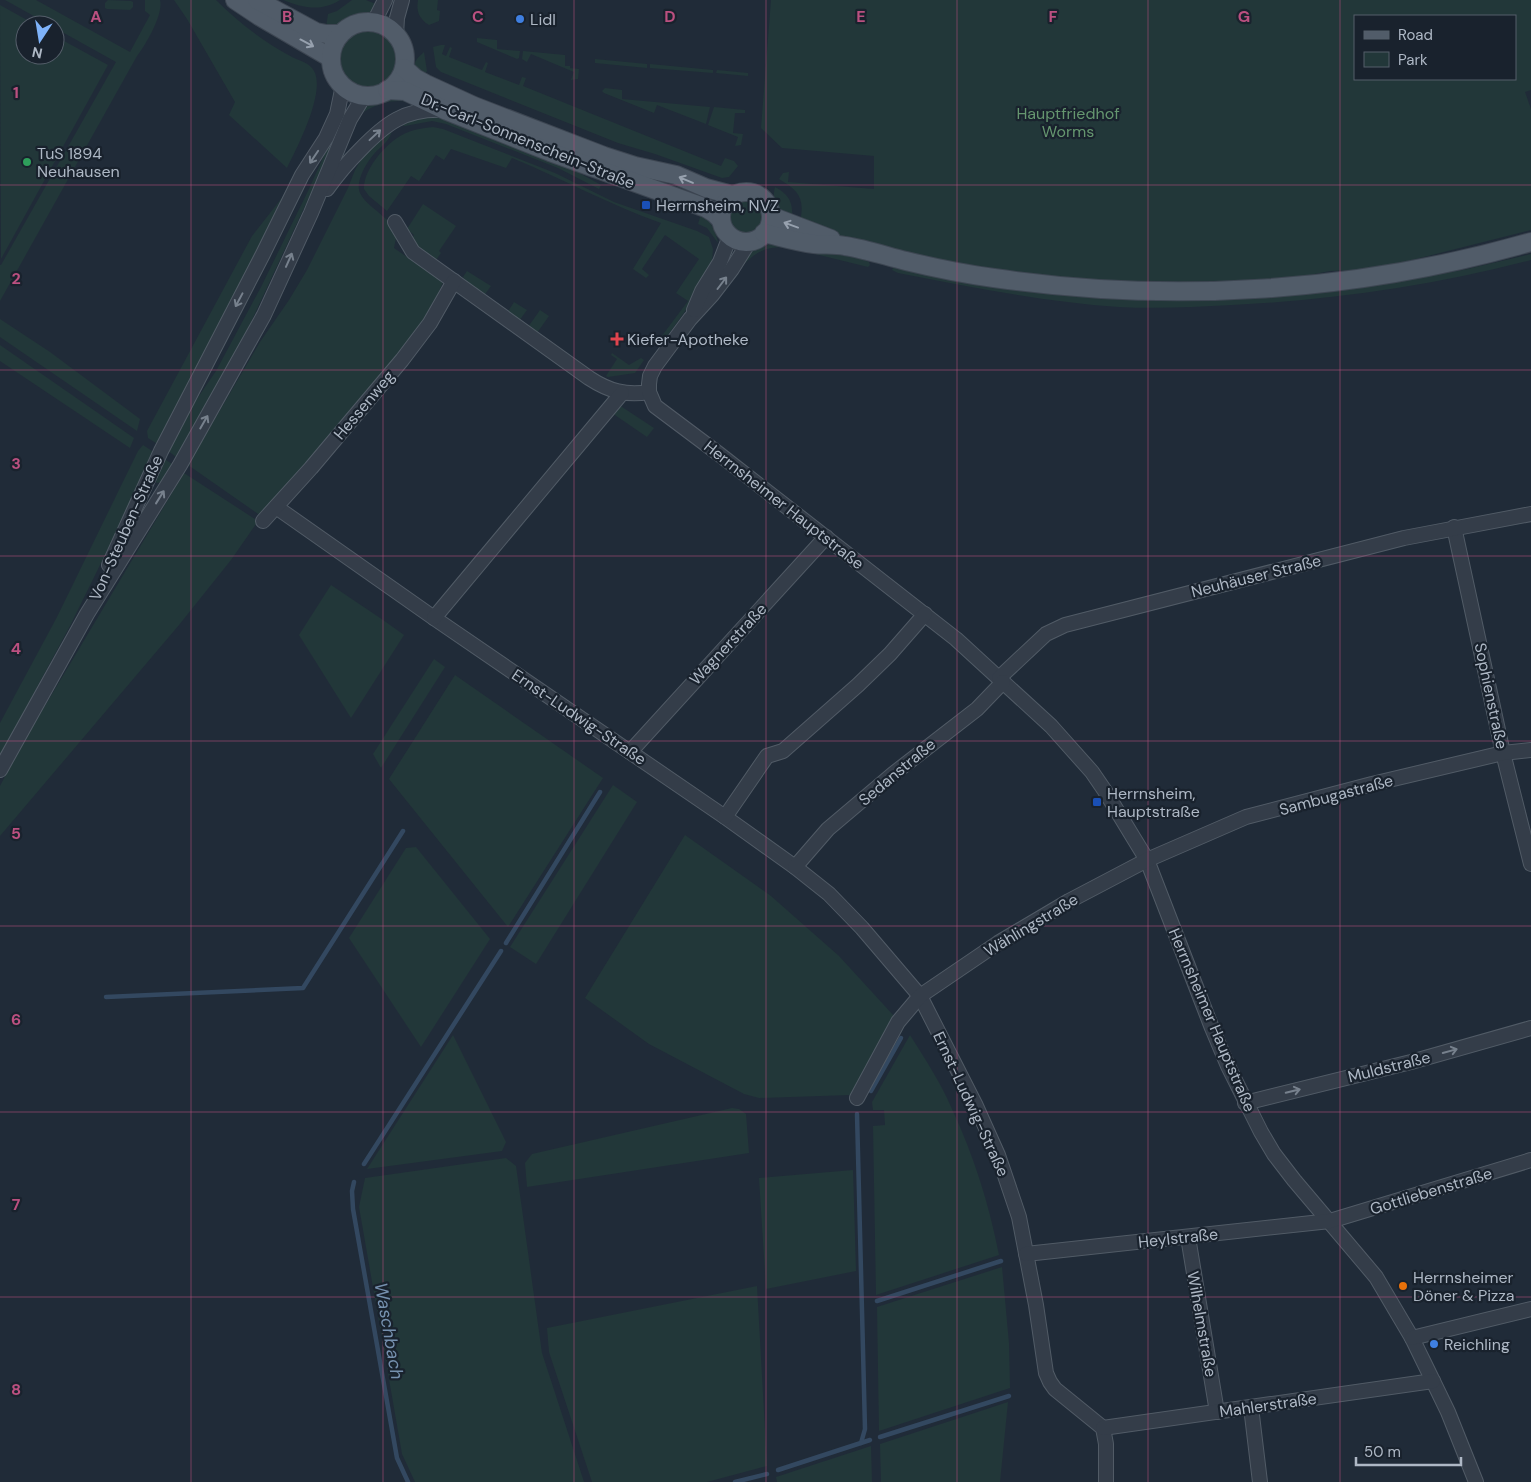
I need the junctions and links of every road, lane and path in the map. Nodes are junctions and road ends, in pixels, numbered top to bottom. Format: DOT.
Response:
graph roads {
  1 [pos="235,0"];
  2 [pos="257,0"];
  3 [pos="385,0"];
  4 [pos="402,0"];
  5 [pos="374,22"];
  6 [pos="340,34"];
  7 [pos="396,35"];
  8 [pos="331,58"];
  9 [pos="404,68"];
  10 [pos="343,85"];
  11 [pos="387,90"];
  12 [pos="364,96"];
  13 [pos="447,111"];
  14 [pos="732,195"];
  15 [pos="311,213"];
  16 [pos="771,216"];
  17 [pos="720,220"];
  18 [pos="395,222"];
  19 [pos="730,236"];
  20 [pos="756,237"];
  21 [pos="1531,242"];
  22 [pos="845,246"];
  23 [pos="454,281"];
  24 [pos="690,319"];
  25 [pos="649,392"];
  26 [pos="622,393"];
  27 [pos="276,506"];
  28 [pos="1531,514"];
  29 [pos="263,521"];
  30 [pos="1454,527"];
  31 [pos="826,537"];
  32 [pos="87,614"];
  33 [pos="925,614"];
  34 [pos="434,618"];
  35 [pos="1001,680"];
  36 [pos="1531,750"];
  37 [pos="630,752"];
  38 [pos="1503,753"];
  39 [pos="0,770"];
  40 [pos="725,817"];
  41 [pos="1146,860"];
  42 [pos="1531,864"];
  43 [pos="795,867"];
  44 [pos="920,996"];
  45 [pos="1531,1028"];
  46 [pos="857,1098"];
  47 [pos="1246,1102"];
  48 [pos="1531,1160"];
  49 [pos="1330,1222"];
  50 [pos="1188,1237"];
  51 [pos="1026,1254"];
  52 [pos="1531,1309"];
  53 [pos="1412,1338"];
  54 [pos="1433,1381"];
  55 [pos="1251,1407"];
  56 [pos="1217,1412"];
  57 [pos="1103,1428"];
  58 [pos="1106,1482"];
  59 [pos="1260,1482"];
  60 [pos="1476,1482"];
  1 -- 8 [label="main road, one-way"];
  2 -- 6 [label="main road"];
  3 -- 5 [label="street"];
  4 -- 7 [label="street"];
  5 -- 6 [label="main road"];
  5 -- 7 [label="main road"];
  6 -- 8 [label="main road"];
  7 -- 9 [label="main road"];
  8 -- 10 [label="main road"];
  9 -- 11 [label="main road"];
  14 -- 9 [label="main road, Dr.-Carl-Sonnenschein-Straße, one-way"];
  10 -- 12 [label="main road"];
  10 -- 32 [label="street, Von-Steuben-Straße, one-way"];
  11 -- 12 [label="main road"];
  11 -- 13 [label="main road, Dr.-Carl-Sonnenschein-Straße"];
  12 -- 15 [label="street, Von-Steuben-Straße"];
  15 -- 13 [label="street, Von-Steuben-Straße, one-way"];
  13 -- 17 [label="main road, Dr.-Carl-Sonnenschein-Straße"];
  14 -- 16 [label="main road"];
  14 -- 17 [label="main road"];
  32 -- 15 [label="street, Von-Steuben-Straße, one-way"];
  16 -- 20 [label="main road"];
  22 -- 16 [label="main road, one-way"];
  17 -- 19 [label="main road"];
  18 -- 23 [label="street"];
  19 -- 20 [label="main road"];
  19 -- 24 [label="street"];
  20 -- 22 [label="main road"];
  24 -- 20 [label="street, one-way"];
  21 -- 22 [label="main road"];
  23 -- 26 [label="street"];
  23 -- 27 [label="street, Hessenweg"];
  24 -- 25 [label="street"];
  25 -- 26 [label="street"];
  25 -- 31 [label="street, Herrnsheimer Hauptstraße"];
  26 -- 34 [label="street"];
  27 -- 29 [label="street, Hessenweg"];
  27 -- 34 [label="street, Ernst-Ludwig-Straße"];
  28 -- 30 [label="street, Neuhäuser Straße"];
  30 -- 35 [label="street, Neuhäuser Straße"];
  30 -- 38 [label="street, Sophienstraße"];
  31 -- 33 [label="street, Herrnsheimer Hauptstraße"];
  31 -- 37 [label="street, Wagnerstraße"];
  32 -- 39 [label="street"];
  33 -- 35 [label="street, Herrnsheimer Hauptstraße"];
  33 -- 40 [label="street"];
  34 -- 37 [label="street, Ernst-Ludwig-Straße"];
  35 -- 41 [label="street, Herrnsheimer Hauptstraße"];
  35 -- 43 [label="street, Sedanstraße"];
  36 -- 38 [label="street, Sambugastraße"];
  37 -- 40 [label="street, Ernst-Ludwig-Straße"];
  38 -- 41 [label="street, Sambugastraße"];
  38 -- 42 [label="street, Sophienstraße"];
  40 -- 43 [label="street, Ernst-Ludwig-Straße"];
  41 -- 44 [label="street, Wählingstraße"];
  41 -- 47 [label="street, Herrnsheimer Hauptstraße"];
  43 -- 44 [label="street, Ernst-Ludwig-Straße"];
  44 -- 46 [label="street, Wählingstraße"];
  44 -- 51 [label="street, Ernst-Ludwig-Straße"];
  47 -- 45 [label="street, Muldstraße, one-way"];
  47 -- 49 [label="street, Herrnsheimer Hauptstraße"];
  48 -- 49 [label="street, Gottliebenstraße"];
  49 -- 50 [label="street, Heylstraße"];
  49 -- 53 [label="street, Herrnsheimer Hauptstraße"];
  50 -- 51 [label="street, Heylstraße"];
  50 -- 56 [label="street, Wilhelmstraße"];
  51 -- 57 [label="street, Ernst-Ludwig-Straße"];
  52 -- 53 [label="street"];
  53 -- 54 [label="street, Herrnsheimer Hauptstraße"];
  54 -- 55 [label="street, Mahlerstraße"];
  54 -- 60 [label="street, Herrnsheimer Hauptstraße"];
  55 -- 56 [label="street, Mahlerstraße"];
  55 -- 59 [label="street"];
  56 -- 57 [label="street, Mahlerstraße"];
  57 -- 58 [label="street"];
}
